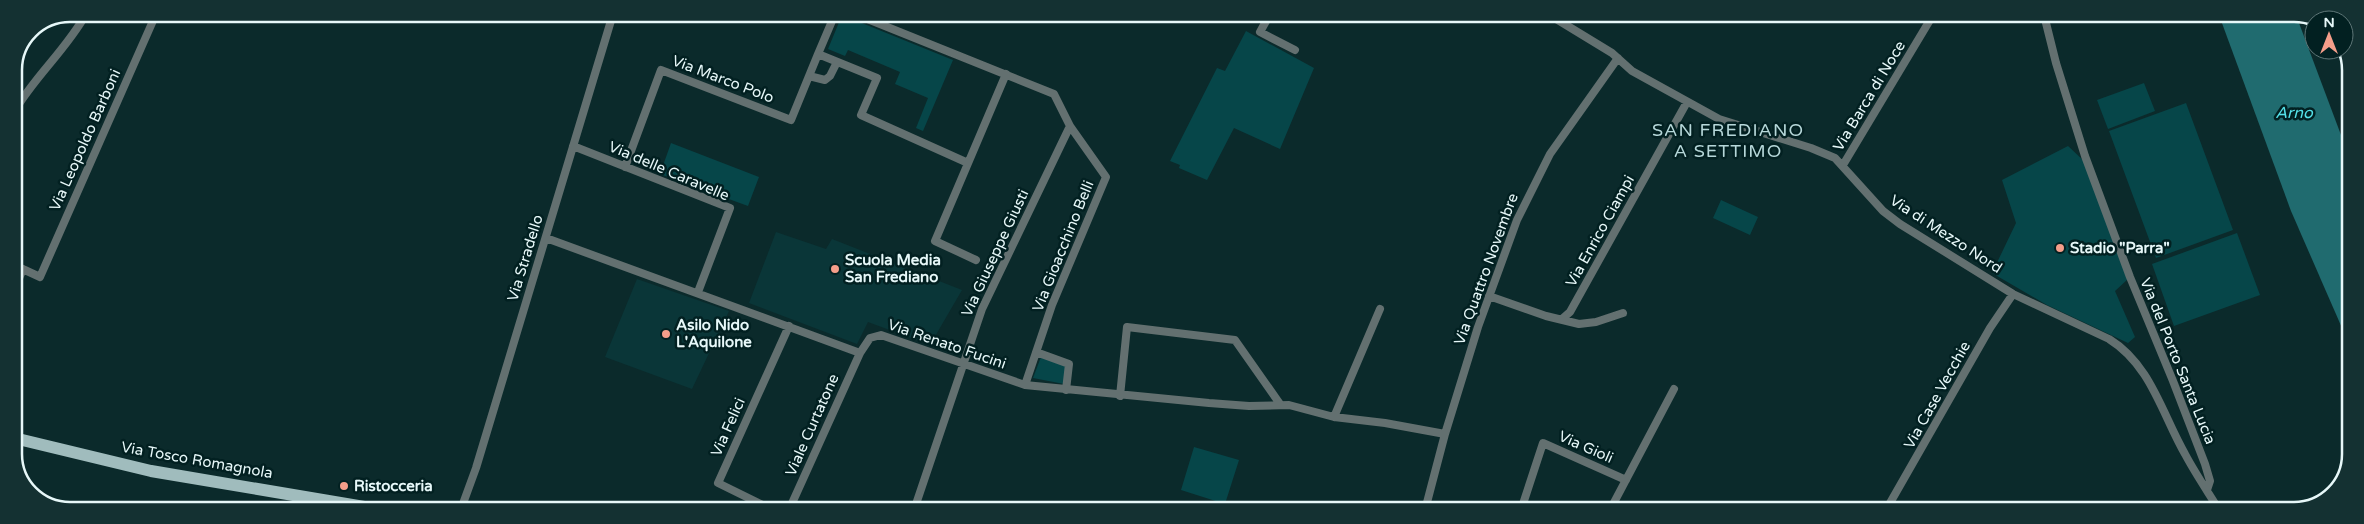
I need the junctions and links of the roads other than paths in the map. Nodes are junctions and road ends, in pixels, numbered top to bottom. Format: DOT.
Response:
graph roads {
  1 [pos="81,22"];
  2 [pos="152,22"];
  3 [pos="611,22"];
  4 [pos="832,22"];
  5 [pos="875,22"];
  6 [pos="1266,22"];
  7 [pos="1561,22"];
  8 [pos="1930,22"];
  9 [pos="2046,22"];
  10 [pos="1294,50"];
  11 [pos="818,54"];
  12 [pos="1618,58"];
  13 [pos="837,62"];
  14 [pos="1006,74"];
  15 [pos="809,76"];
  16 [pos="22,100"];
  17 [pos="1687,102"];
  18 [pos="1070,126"];
  19 [pos="573,146"];
  20 [pos="968,163"];
  21 [pos="1843,165"];
  22 [pos="625,167"];
  23 [pos="546,238"];
  24 [pos="976,260"];
  25 [pos="23,269"];
  26 [pos="698,292"];
  27 [pos="2013,294"];
  28 [pos="1489,296"];
  29 [pos="1380,309"];
  30 [pos="1623,313"];
  31 [pos="1562,319"];
  32 [pos="789,326"];
  33 [pos="1036,352"];
  34 [pos="860,353"];
  35 [pos="963,364"];
  36 [pos="1025,385"];
  37 [pos="1674,389"];
  38 [pos="1066,390"];
  39 [pos="1120,396"];
  40 [pos="1280,404"];
  41 [pos="1334,417"];
  42 [pos="1445,434"];
  43 [pos="23,440"];
  44 [pos="1626,480"];
  45 [pos="2206,490"];
  46 [pos="335,502"];
  47 [pos="464,502"];
  48 [pos="757,502"];
  49 [pos="793,502"];
  50 [pos="917,502"];
  51 [pos="1427,502"];
  52 [pos="1523,502"];
  53 [pos="1614,502"];
  54 [pos="1891,502"];
  55 [pos="2214,502"];
  1 -- 16 [label="street"];
  2 -- 25 [label="street, Via Leopoldo Barboni"];
  3 -- 19 [label="street, Via Stradello"];
  4 -- 11 [label="street"];
  5 -- 14 [label="street"];
  6 -- 10 [label="street"];
  7 -- 12 [label="street, Via di Mezzo Nord"];
  8 -- 21 [label="street, Via Barca di Noce"];
  9 -- 45 [label="street, Via del Porto Santa Lucia"];
  11 -- 13 [label="street"];
  11 -- 15 [label="street"];
  12 -- 17 [label="street, Via di Mezzo Nord"];
  12 -- 28 [label="street, Via Quattro Novembre"];
  13 -- 15 [label="street"];
  13 -- 20 [label="street"];
  14 -- 18 [label="street"];
  14 -- 20 [label="street"];
  15 -- 22 [label="street, Via Marco Polo"];
  17 -- 21 [label="street, Via di Mezzo Nord"];
  17 -- 31 [label="street, Via Enrico Ciampi"];
  18 -- 33 [label="street, Via Gioacchino Belli"];
  18 -- 35 [label="street, Via Giuseppe Giusti"];
  19 -- 22 [label="street, Via delle Caravelle"];
  19 -- 23 [label="street, Via Stradello"];
  20 -- 24 [label="street"];
  21 -- 27 [label="street, Via di Mezzo Nord"];
  22 -- 26 [label="street, Via delle Caravelle"];
  23 -- 26 [label="street"];
  23 -- 47 [label="street, Via Stradello"];
  26 -- 32 [label="street"];
  27 -- 45 [label="street, Via di Mezzo Nord"];
  27 -- 54 [label="street, Via Case Vecchie"];
  28 -- 31 [label="street"];
  28 -- 42 [label="street, Via Quattro Novembre"];
  29 -- 41 [label="street"];
  30 -- 31 [label="street"];
  32 -- 34 [label="street"];
  32 -- 48 [label="street, Via Felici"];
  33 -- 36 [label="street, Via Gioacchino Belli"];
  33 -- 38 [label="street"];
  34 -- 35 [label="street, Via Renato Fucini"];
  34 -- 49 [label="street, Viale Curtatone"];
  35 -- 36 [label="street, Via Renato Fucini"];
  35 -- 50 [label="street, Via Giuseppe Giusti"];
  36 -- 38 [label="street, Via Renato Fucini"];
  37 -- 44 [label="street"];
  38 -- 39 [label="street, Via Renato Fucini"];
  39 -- 40 [label="street, Via Renato Fucini"];
  39 -- 40 [label="street"];
  40 -- 41 [label="street, Via Renato Fucini"];
  41 -- 42 [label="street, Via Renato Fucini"];
  42 -- 51 [label="street, Via Quattro Novembre"];
  43 -- 46 [label="main road, Via Tosco Romagnola"];
  44 -- 52 [label="street, Via Gioli"];
  44 -- 53 [label="street"];
  45 -- 55 [label="street, Via di Mezzo Nord"];
}
